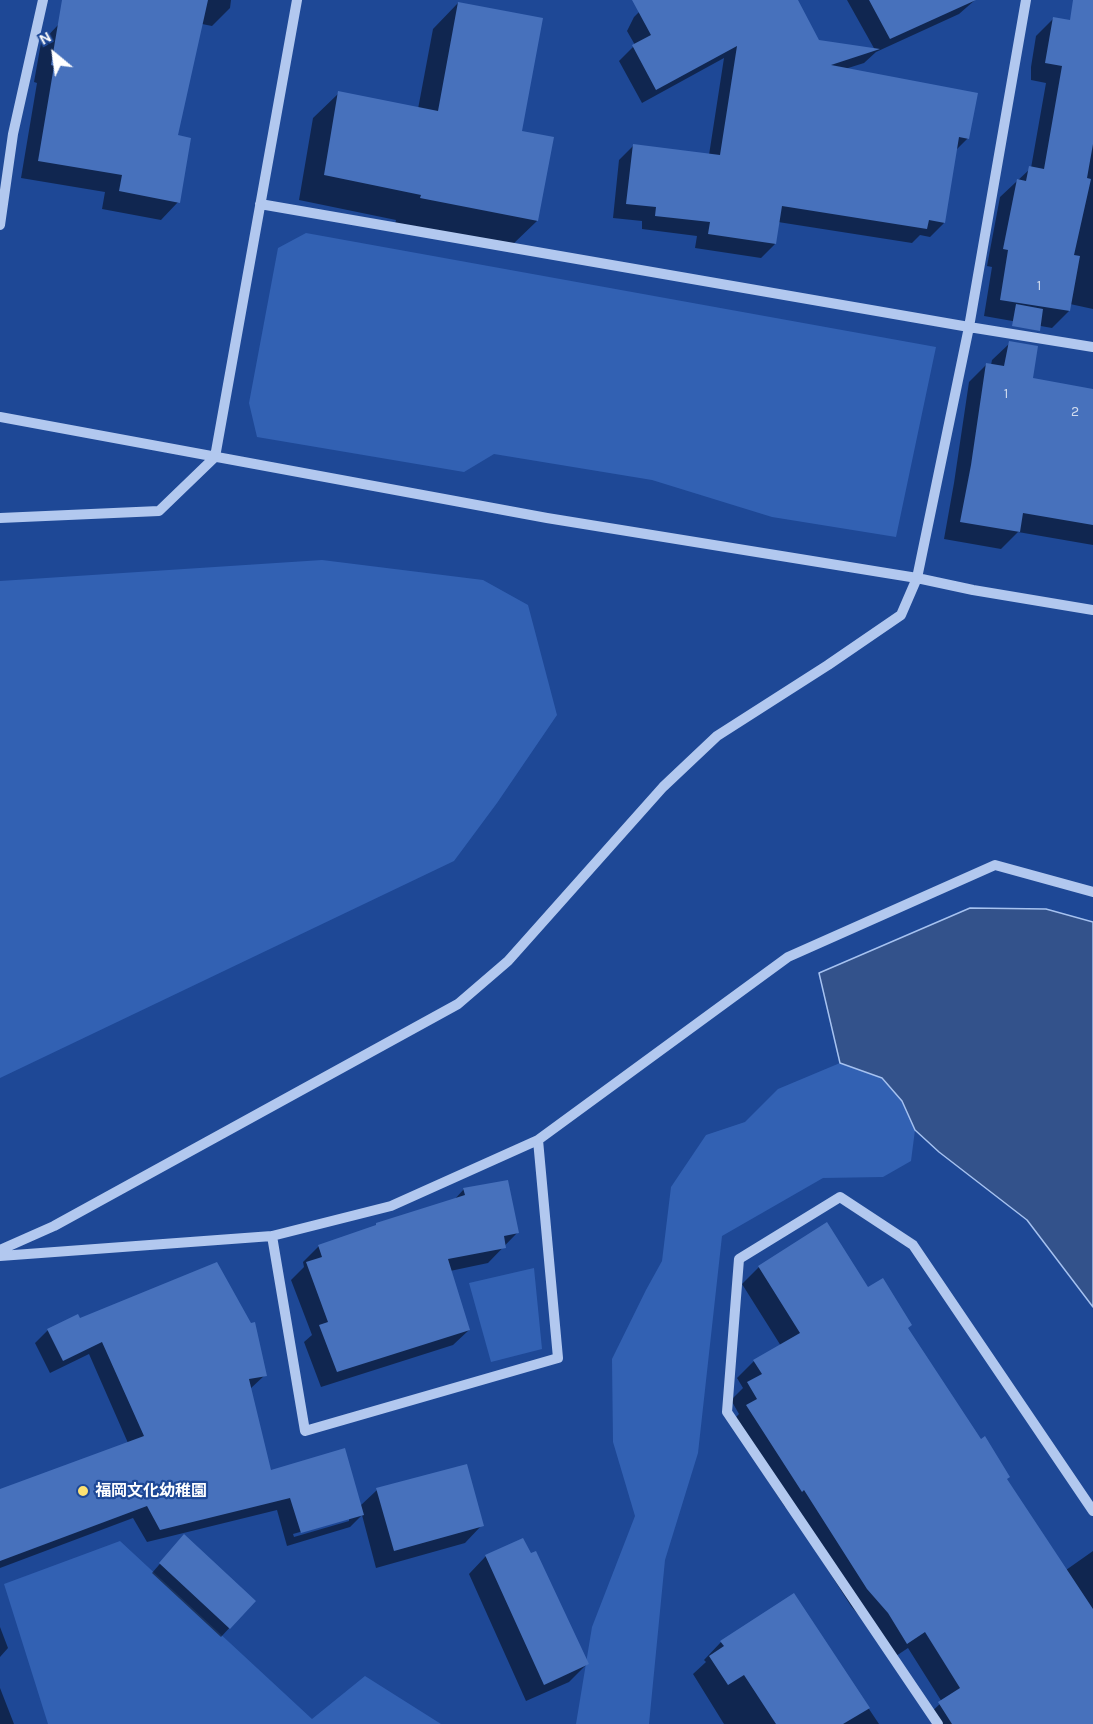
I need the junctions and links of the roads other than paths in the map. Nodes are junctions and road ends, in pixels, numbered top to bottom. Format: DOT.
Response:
graph roads {
  1 [pos="43,0"];
  2 [pos="297,0"];
  3 [pos="1026,0"];
  4 [pos="0,132"];
  5 [pos="13,134"];
  6 [pos="260,204"];
  7 [pos="0,225"];
  8 [pos="969,327"];
  9 [pos="1093,347"];
  10 [pos="0,417"];
  11 [pos="214,457"];
  12 [pos="0,518"];
  13 [pos="917,578"];
  14 [pos="1093,610"];
  15 [pos="1093,892"];
  16 [pos="538,1140"];
  17 [pos="272,1236"];
  18 [pos="0,1250"];
  19 [pos="0,1256"];
  20 [pos="1093,1511"];
  21 [pos="938,1724"];
  1 -- 5 [label="street"];
  2 -- 6 [label="street"];
  3 -- 8 [label="street"];
  4 -- 5 [label="street"];
  5 -- 7 [label="street"];
  6 -- 8 [label="street"];
  6 -- 11 [label="street"];
  8 -- 9 [label="street"];
  8 -- 13 [label="street"];
  10 -- 11 [label="street"];
  11 -- 12 [label="street"];
  11 -- 13 [label="street"];
  13 -- 14 [label="street"];
  13 -- 18 [label="street"];
  15 -- 16 [label="street"];
  16 -- 17 [label="street"];
  16 -- 17 [label="street"];
  17 -- 19 [label="street"];
  20 -- 21 [label="street"];
}
